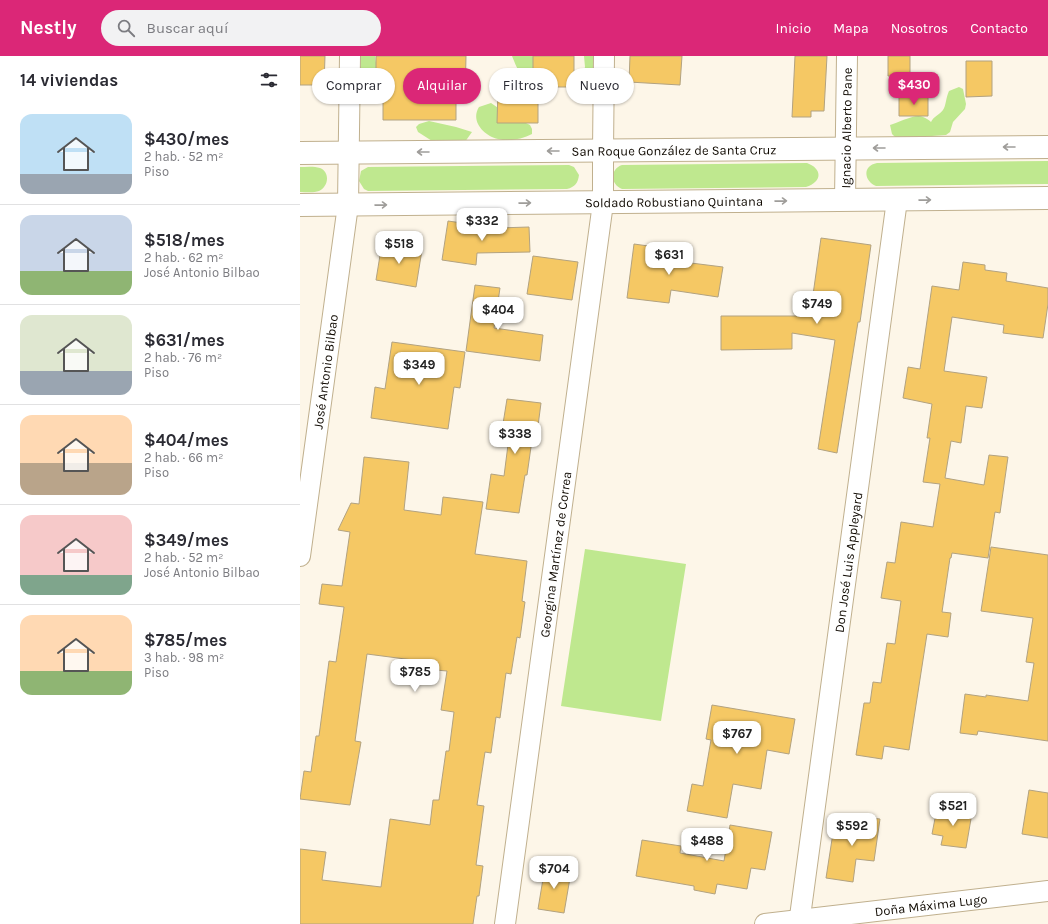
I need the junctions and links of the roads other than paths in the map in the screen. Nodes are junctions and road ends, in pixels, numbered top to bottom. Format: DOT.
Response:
graph roads {
  1 [pos="350,56"];
  2 [pos="604,56"];
  3 [pos="847,56"];
  4 [pos="1048,147"];
  5 [pos="845,148"];
  6 [pos="602,151"];
  7 [pos="300,153"];
  8 [pos="347,153"];
  9 [pos="604,194"];
  10 [pos="348,196"];
  11 [pos="1048,198"];
  12 [pos="845,200"];
  13 [pos="897,200"];
  14 [pos="300,205"];
  15 [pos="300,556"];
  16 [pos="1048,891"];
  17 [pos="799,922"];
  18 [pos="505,924"];
  19 [pos="765,924"];
  1 -- 8 [label="street, José Antonio Bilbao"];
  2 -- 6 [label="street, Georgina Martínez de Correa"];
  3 -- 5 [label="street, Ignacio Alberto Pane"];
  4 -- 5 [label="street, San Roque González de Santa Cruz, one-way"];
  5 -- 6 [label="street, San Roque González de Santa Cruz"];
  5 -- 12 [label="street, Ignacio Alberto Pane"];
  6 -- 8 [label="street, San Roque González de Santa Cruz, one-way"];
  6 -- 9 [label="street, Georgina Martínez de Correa"];
  7 -- 8 [label="street, San Roque González de Santa Cruz"];
  8 -- 10 [label="street, José Antonio Bilbao"];
  10 -- 9 [label="street, Soldado Robustiano Quintana, one-way"];
  9 -- 12 [label="street, Soldado Robustiano Quintana, one-way"];
  9 -- 18 [label="street, Georgina Martínez de Correa"];
  10 -- 14 [label="street, Soldado Robustiano Quintana"];
  10 -- 15 [label="street, José Antonio Bilbao"];
  13 -- 11 [label="street, Soldado Robustiano Quintana, one-way"];
  12 -- 13 [label="street, Soldado Robustiano Quintana"];
  13 -- 17 [label="street, Don José Luis Appleyard"];
  16 -- 17 [label="street, Doña Máxima Lugo"];
  17 -- 19 [label="street, Doña Máxima Lugo"];
}
